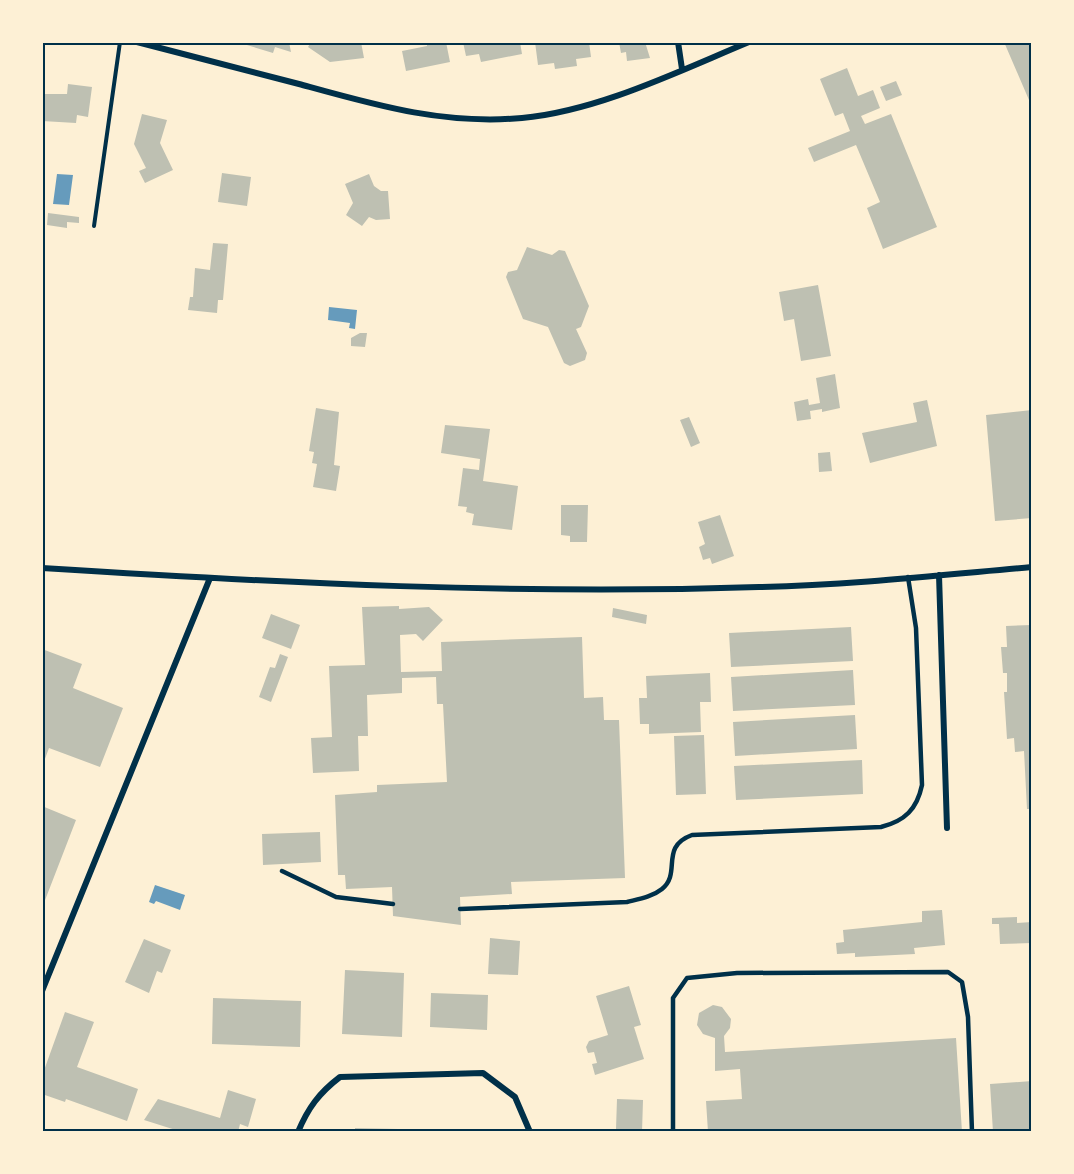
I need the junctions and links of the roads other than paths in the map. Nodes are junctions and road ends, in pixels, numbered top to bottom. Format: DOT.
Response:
graph roads {
  1 [pos="137,42"];
  2 [pos="678,42"];
  3 [pos="749,42"];
  4 [pos="682,69"];
  5 [pos="1032,567"];
  6 [pos="42,568"];
  7 [pos="939,575"];
  8 [pos="908,577"];
  9 [pos="210,578"];
  10 [pos="947,828"];
  11 [pos="282,871"];
  12 [pos="393,904"];
  13 [pos="460,909"];
  14 [pos="42,991"];
  15 [pos="298,1132"];
  16 [pos="530,1132"];
  17 [pos="673,1132"];
  18 [pos="972,1132"];
  1 -- 4 [label="street"];
  2 -- 4 [label="street"];
  3 -- 4 [label="street"];
  5 -- 7 [label="street"];
  6 -- 9 [label="street"];
  7 -- 8 [label="street"];
  7 -- 10 [label="street"];
  8 -- 9 [label="street"];
  8 -- 13 [label="lane"];
  9 -- 14 [label="street"];
  11 -- 12 [label="lane"];
  15 -- 16 [label="street"];
  17 -- 18 [label="lane"];
}
